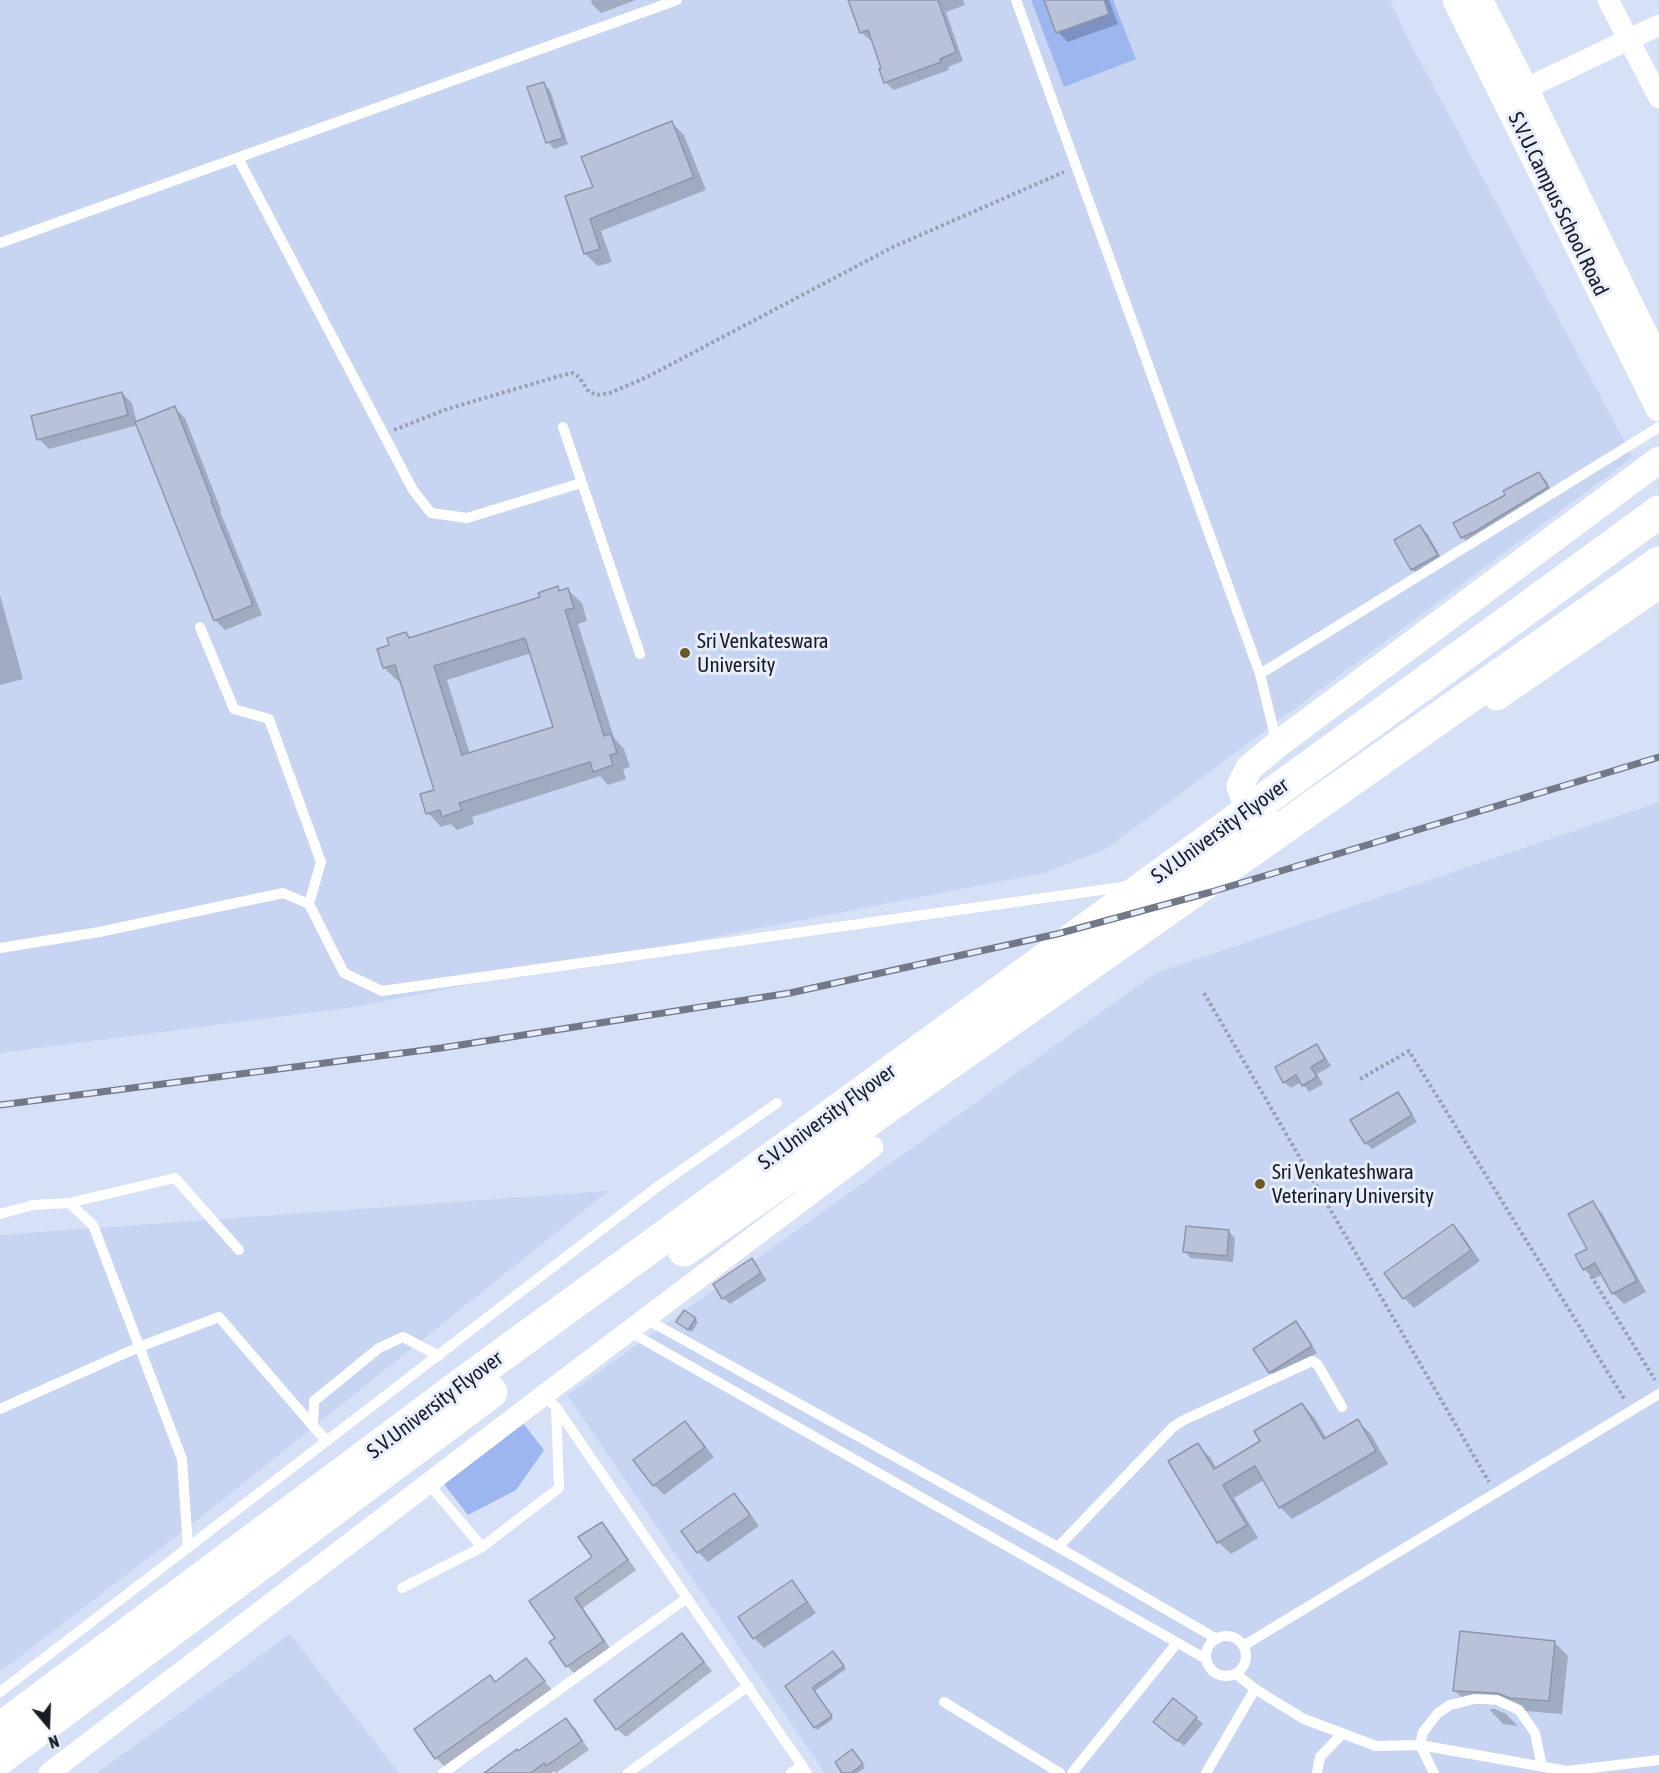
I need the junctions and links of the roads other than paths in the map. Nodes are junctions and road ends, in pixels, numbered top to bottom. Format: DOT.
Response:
graph roads {
  1 [pos="677,0"];
  2 [pos="1016,0"];
  3 [pos="1456,0"];
  4 [pos="1479,0"];
  5 [pos="1608,0"];
  6 [pos="1659,25"];
  7 [pos="1628,40"];
  8 [pos="1525,89"];
  9 [pos="1659,98"];
  10 [pos="238,158"];
  11 [pos="0,243"];
  12 [pos="1659,365"];
  13 [pos="1659,408"];
  14 [pos="563,427"];
  15 [pos="1659,427"];
  16 [pos="1659,460"];
  17 [pos="581,483"];
  18 [pos="1659,512"];
  19 [pos="1659,563"];
  20 [pos="1659,585"];
  21 [pos="200,627"];
  22 [pos="640,654"];
  23 [pos="1260,674"];
  24 [pos="1278,744"];
  25 [pos="1284,832"];
  26 [pos="1194,877"];
  27 [pos="1172,880"];
  28 [pos="309,904"];
  29 [pos="0,948"];
  30 [pos="777,1103"];
  31 [pos="873,1147"];
  32 [pos="69,1203"];
  33 [pos="0,1214"];
  34 [pos="239,1250"];
  35 [pos="646,1319"];
  36 [pos="630,1332"];
  37 [pos="139,1347"];
  38 [pos="438,1356"];
  39 [pos="1659,1395"];
  40 [pos="550,1401"];
  41 [pos="1342,1407"];
  42 [pos="0,1409"];
  43 [pos="313,1426"];
  44 [pos="327,1441"];
  45 [pos="428,1483"];
  46 [pos="482,1547"];
  47 [pos="1058,1547"];
  48 [pos="188,1548"];
  49 [pos="402,1588"];
  50 [pos="687,1598"];
  51 [pos="1217,1639"];
  52 [pos="1177,1643"];
  53 [pos="1243,1646"];
  54 [pos="1206,1659"];
  55 [pos="1236,1674"];
  56 [pos="748,1686"];
  57 [pos="1255,1689"];
  58 [pos="0,1692"];
  59 [pos="944,1702"];
  60 [pos="0,1729"];
  61 [pos="1342,1734"];
  62 [pos="1420,1745"];
  63 [pos="0,1758"];
  64 [pos="1659,1760"];
  65 [pos="1542,1767"];
  66 [pos="805,1769"];
  67 [pos="1567,1772"];
  68 [pos="49,1773"];
  69 [pos="443,1773"];
  70 [pos="628,1773"];
  71 [pos="791,1773"];
  72 [pos="1060,1773"];
  73 [pos="1072,1773"];
  74 [pos="1206,1773"];
  75 [pos="1317,1773"];
  76 [pos="1434,1773"];
  1 -- 10 [label="lane"];
  2 -- 23 [label="lane"];
  3 -- 13 [label="street, S.V.U.Campus School Road"];
  4 -- 8 [label="street, S.V.U.Campus School Road"];
  5 -- 7 [label="street"];
  6 -- 7 [label="street"];
  7 -- 8 [label="street"];
  7 -- 9 [label="street"];
  8 -- 12 [label="street, S.V.U.Campus School Road"];
  10 -- 11 [label="lane"];
  10 -- 17 [label="lane"];
  14 -- 17 [label="lane"];
  15 -- 23 [label="lane"];
  16 -- 24 [label="street"];
  17 -- 22 [label="lane"];
  18 -- 60 [label="main road, S.V.University Flyover"];
  19 -- 63 [label="main road, S.V.University Flyover"];
  20 -- 25 [label="street"];
  21 -- 28 [label="lane"];
  23 -- 24 [label="lane"];
  24 -- 25 [label="street"];
  25 -- 26 [label="lane"];
  27 -- 28 [label="lane"];
  28 -- 29 [label="lane"];
  30 -- 38 [label="lane"];
  31 -- 35 [label="street"];
  32 -- 33 [label="lane"];
  32 -- 34 [label="lane"];
  32 -- 37 [label="lane"];
  35 -- 36 [label="street"];
  35 -- 47 [label="lane"];
  36 -- 40 [label="street"];
  36 -- 52 [label="lane"];
  37 -- 42 [label="lane"];
  37 -- 43 [label="lane"];
  37 -- 48 [label="lane"];
  38 -- 43 [label="lane"];
  38 -- 44 [label="lane"];
  39 -- 53 [label="lane"];
  40 -- 45 [label="street"];
  40 -- 46 [label="lane"];
  40 -- 50 [label="lane"];
  41 -- 47 [label="lane"];
  43 -- 44 [label="lane"];
  44 -- 48 [label="lane"];
  45 -- 46 [label="lane"];
  45 -- 68 [label="street"];
  46 -- 49 [label="lane"];
  47 -- 51 [label="lane"];
  48 -- 58 [label="lane"];
  50 -- 56 [label="lane"];
  50 -- 69 [label="lane"];
  51 -- 53 [label="lane"];
  51 -- 54 [label="lane"];
  52 -- 54 [label="lane"];
  52 -- 73 [label="lane"];
  53 -- 55 [label="lane"];
  54 -- 55 [label="lane"];
  55 -- 57 [label="lane"];
  56 -- 66 [label="lane"];
  56 -- 70 [label="lane"];
  57 -- 61 [label="lane"];
  57 -- 74 [label="lane"];
  59 -- 72 [label="lane"];
  61 -- 62 [label="lane"];
  61 -- 75 [label="lane"];
  62 -- 65 [label="lane"];
  62 -- 65 [label="lane"];
  62 -- 76 [label="lane"];
  64 -- 67 [label="lane"];
  65 -- 67 [label="lane"];
  66 -- 71 [label="lane"];
}
